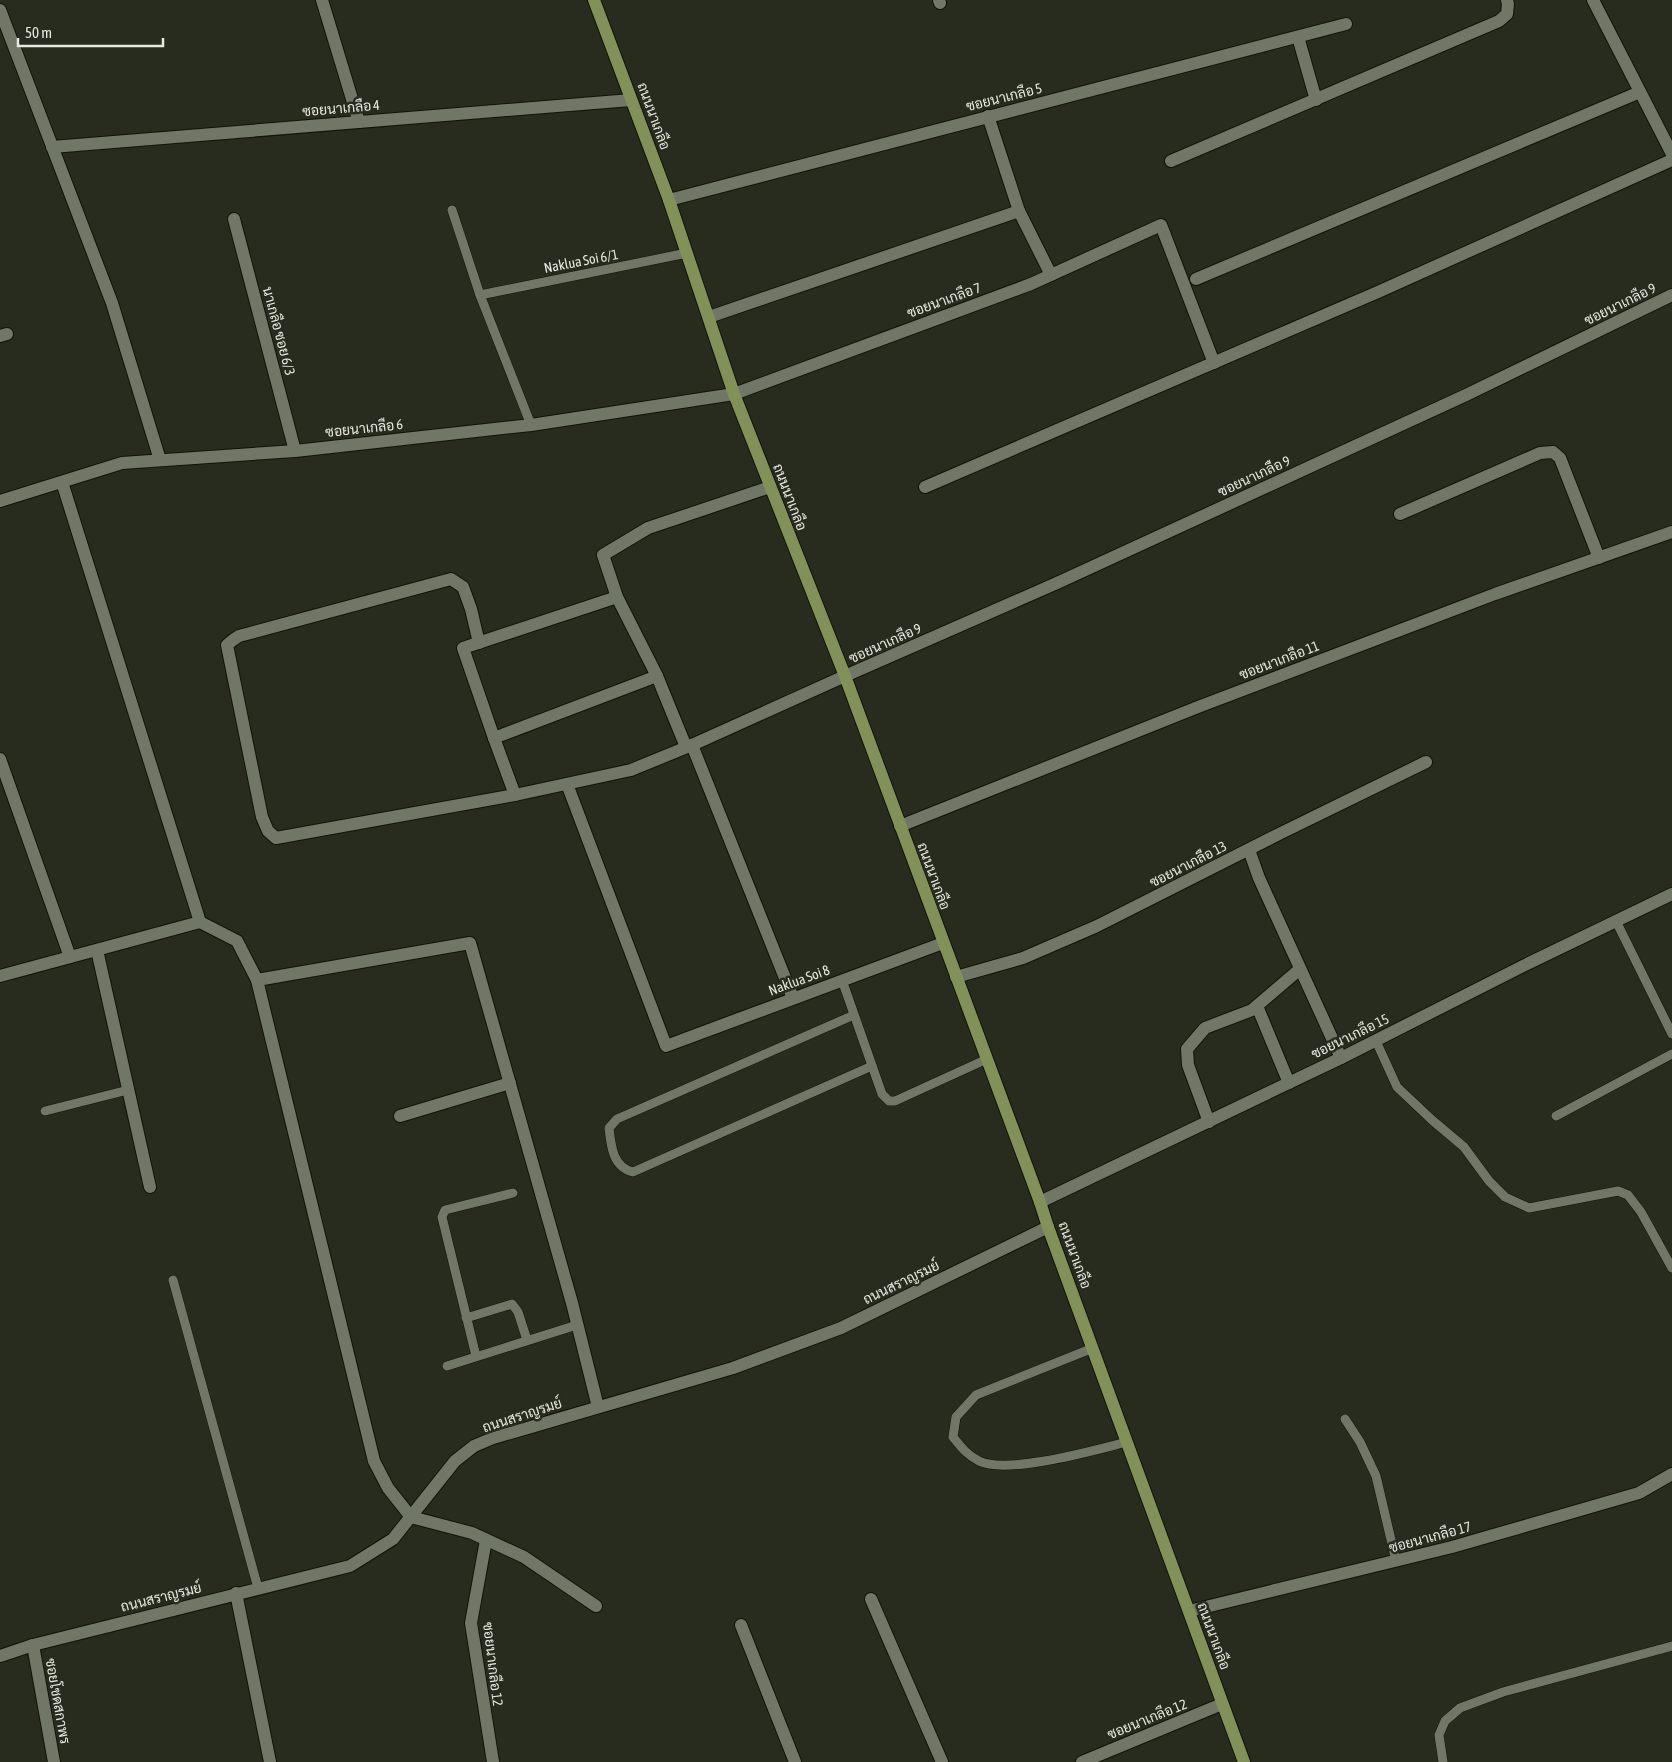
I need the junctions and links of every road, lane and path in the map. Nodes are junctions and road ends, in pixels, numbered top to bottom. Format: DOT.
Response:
graph roads {
  1 [pos="322,0"];
  2 [pos="594,0"];
  3 [pos="1506,0"];
  4 [pos="1594,0"];
  5 [pos="0,10"];
  6 [pos="1346,24"];
  7 [pos="1298,37"];
  8 [pos="1640,92"];
  9 [pos="631,100"];
  10 [pos="1316,100"];
  11 [pos="988,116"];
  12 [pos="359,122"];
  13 [pos="52,146"];
  14 [pos="1672,154"];
  15 [pos="1672,160"];
  16 [pos="1171,161"];
  17 [pos="669,200"];
  18 [pos="452,210"];
  19 [pos="1019,211"];
  20 [pos="234,219"];
  21 [pos="687,253"];
  22 [pos="1051,275"];
  23 [pos="1196,279"];
  24 [pos="480,295"];
  25 [pos="1672,295"];
  26 [pos="708,317"];
  27 [pos="1214,363"];
  28 [pos="734,394"];
  29 [pos="532,425"];
  30 [pos="295,451"];
  31 [pos="160,460"];
  32 [pos="62,482"];
  33 [pos="770,487"];
  34 [pos="925,487"];
  35 [pos="0,501"];
  36 [pos="1400,514"];
  37 [pos="1672,532"];
  38 [pos="1599,558"];
  39 [pos="617,597"];
  40 [pos="479,643"];
  41 [pos="657,676"];
  42 [pos="845,676"];
  43 [pos="494,738"];
  44 [pos="689,746"];
  45 [pos="0,759"];
  46 [pos="1426,762"];
  47 [pos="567,784"];
  48 [pos="515,795"];
  49 [pos="900,826"];
  50 [pos="1249,850"];
  51 [pos="1672,894"];
  52 [pos="1616,921"];
  53 [pos="200,922"];
  54 [pos="943,943"];
  55 [pos="97,950"];
  56 [pos="70,957"];
  57 [pos="1300,969"];
  58 [pos="0,976"];
  59 [pos="956,977"];
  60 [pos="257,980"];
  61 [pos="842,980"];
  62 [pos="792,998"];
  63 [pos="1257,1006"];
  64 [pos="854,1015"];
  65 [pos="1672,1034"];
  66 [pos="1376,1041"];
  67 [pos="1672,1054"];
  68 [pos="1341,1058"];
  69 [pos="986,1059"];
  70 [pos="872,1066"];
  71 [pos="510,1083"];
  72 [pos="1289,1083"];
  73 [pos="128,1090"];
  74 [pos="45,1111"];
  75 [pos="400,1116"];
  76 [pos="1556,1116"];
  77 [pos="1209,1122"];
  78 [pos="150,1187"];
  79 [pos="513,1193"];
  80 [pos="1040,1202"];
  81 [pos="1048,1227"];
  82 [pos="1672,1268"];
  83 [pos="173,1280"];
  84 [pos="466,1318"];
  85 [pos="577,1325"];
  86 [pos="527,1340"];
  87 [pos="1093,1348"];
  88 [pos="476,1356"];
  89 [pos="447,1366"];
  90 [pos="598,1407"];
  91 [pos="1345,1419"];
  92 [pos="1128,1442"];
  93 [pos="1672,1474"];
  94 [pos="411,1517"];
  95 [pos="486,1540"];
  96 [pos="1396,1561"];
  97 [pos="258,1588"];
  98 [pos="236,1594"];
  99 [pos="871,1599"];
  100 [pos="596,1606"];
  101 [pos="1189,1611"];
  102 [pos="741,1624"];
  103 [pos="33,1645"];
  104 [pos="1672,1646"];
  105 [pos="0,1656"];
  106 [pos="1222,1704"];
  107 [pos="54,1762"];
  108 [pos="270,1762"];
  109 [pos="493,1762"];
  110 [pos="795,1762"];
  111 [pos="942,1762"];
  112 [pos="1082,1762"];
  113 [pos="1244,1762"];
  114 [pos="1443,1762"];
  1 -- 12 [label="street"];
  2 -- 9 [label="main road, ถนนนาเกลือ"];
  3 -- 10 [label="street"];
  4 -- 8 [label="street"];
  5 -- 13 [label="street"];
  6 -- 7 [label="street, ซอยนาเกลือ 5"];
  7 -- 10 [label="street"];
  7 -- 11 [label="street, ซอยนาเกลือ 5"];
  8 -- 14 [label="street"];
  8 -- 23 [label="street"];
  9 -- 12 [label="street, ซอยนาเกลือ 4"];
  9 -- 17 [label="main road, ถนนนาเกลือ"];
  10 -- 16 [label="street"];
  11 -- 17 [label="street, ซอยนาเกลือ 5"];
  11 -- 19 [label="street"];
  12 -- 13 [label="street, ซอยนาเกลือ 4"];
  13 -- 31 [label="street"];
  15 -- 27 [label="street"];
  17 -- 21 [label="main road, ถนนนาเกลือ"];
  18 -- 24 [label="lane"];
  19 -- 22 [label="street"];
  19 -- 26 [label="street"];
  20 -- 30 [label="street, นาเกลือ ซอย 6/3"];
  21 -- 24 [label="lane, Naklua Soi 6/1"];
  21 -- 26 [label="main road, ถนนนาเกลือ"];
  22 -- 27 [label="street, ซอยนาเกลือ 7"];
  22 -- 28 [label="street, ซอยนาเกลือ 7"];
  24 -- 29 [label="lane"];
  25 -- 42 [label="street, ซอยนาเกลือ 9"];
  26 -- 28 [label="main road, ถนนนาเกลือ"];
  27 -- 34 [label="street"];
  28 -- 29 [label="street, ซอยนาเกลือ 6"];
  28 -- 33 [label="main road, ถนนนาเกลือ"];
  29 -- 30 [label="street, ซอยนาเกลือ 6"];
  30 -- 31 [label="street, ซอยนาเกลือ 6"];
  31 -- 32 [label="street, ซอยนาเกลือ 6"];
  32 -- 35 [label="street, ซอยนาเกลือ 6"];
  32 -- 53 [label="street"];
  33 -- 39 [label="street"];
  33 -- 42 [label="main road, ถนนนาเกลือ"];
  36 -- 38 [label="street"];
  37 -- 38 [label="street, ซอยนาเกลือ 11"];
  38 -- 49 [label="street, ซอยนาเกลือ 11"];
  39 -- 40 [label="street"];
  39 -- 41 [label="street"];
  40 -- 43 [label="street"];
  40 -- 48 [label="street, ซอยนาเกลือ 9"];
  41 -- 43 [label="street"];
  41 -- 44 [label="street"];
  42 -- 44 [label="street, ซอยนาเกลือ 9"];
  42 -- 49 [label="main road, ถนนนาเกลือ"];
  43 -- 48 [label="street"];
  44 -- 47 [label="street, ซอยนาเกลือ 9"];
  44 -- 62 [label="street"];
  45 -- 56 [label="street"];
  46 -- 50 [label="street, ซอยนาเกลือ 13"];
  47 -- 48 [label="street, ซอยนาเกลือ 9"];
  47 -- 62 [label="street, Naklua Soi 8"];
  49 -- 54 [label="main road, ถนนนาเกลือ"];
  50 -- 57 [label="street"];
  50 -- 59 [label="street, ซอยนาเกลือ 13"];
  51 -- 52 [label="street, ซอยนาเกลือ 15"];
  52 -- 65 [label="lane"];
  52 -- 66 [label="street, ซอยนาเกลือ 15"];
  53 -- 55 [label="street"];
  53 -- 60 [label="street"];
  54 -- 59 [label="main road, ถนนนาเกลือ"];
  54 -- 61 [label="street, Naklua Soi 8"];
  55 -- 56 [label="street"];
  55 -- 73 [label="street"];
  56 -- 58 [label="street"];
  57 -- 63 [label="street"];
  57 -- 68 [label="street"];
  59 -- 69 [label="main road, ถนนนาเกลือ"];
  60 -- 71 [label="street"];
  60 -- 94 [label="street"];
  61 -- 62 [label="street, Naklua Soi 8"];
  61 -- 64 [label="lane"];
  63 -- 72 [label="street"];
  63 -- 77 [label="street"];
  64 -- 70 [label="lane"];
  64 -- 70 [label="lane"];
  66 -- 68 [label="street, ซอยนาเกลือ 15"];
  66 -- 82 [label="lane"];
  67 -- 76 [label="lane"];
  68 -- 72 [label="street, ซอยนาเกลือ 15"];
  69 -- 70 [label="lane"];
  69 -- 80 [label="main road, ถนนนาเกลือ"];
  71 -- 75 [label="street"];
  71 -- 85 [label="street"];
  72 -- 77 [label="street, ซอยนาเกลือ 15"];
  73 -- 74 [label="lane"];
  73 -- 78 [label="street"];
  77 -- 80 [label="street, ซอยนาเกลือ 15"];
  79 -- 84 [label="lane"];
  80 -- 81 [label="main road, ถนนนาเกลือ"];
  81 -- 87 [label="main road, ถนนนาเกลือ"];
  81 -- 90 [label="street, ถนนสราญรมย์"];
  83 -- 97 [label="lane"];
  84 -- 86 [label="lane"];
  84 -- 88 [label="lane"];
  85 -- 86 [label="lane"];
  85 -- 90 [label="street"];
  86 -- 88 [label="lane"];
  87 -- 92 [label="main road, ถนนนาเกลือ"];
  87 -- 92 [label="lane"];
  88 -- 89 [label="lane"];
  90 -- 94 [label="street, ถนนสราญรมย์"];
  91 -- 96 [label="lane"];
  92 -- 101 [label="main road, ถนนนาเกลือ"];
  93 -- 96 [label="street, ซอยนาเกลือ 17"];
  94 -- 95 [label="street"];
  94 -- 97 [label="street, ถนนสราญรมย์"];
  95 -- 100 [label="street"];
  95 -- 109 [label="street, ซอยนาเกลือ 12"];
  96 -- 101 [label="street, ซอยนาเกลือ 17"];
  97 -- 98 [label="street, ถนนสราญรมย์"];
  98 -- 103 [label="street, ถนนสราญรมย์"];
  98 -- 108 [label="street"];
  99 -- 111 [label="street"];
  101 -- 106 [label="main road, ถนนนาเกลือ"];
  102 -- 110 [label="street"];
  103 -- 105 [label="street, ถนนสราญรมย์"];
  103 -- 107 [label="street, ซอยโชดสกาพร"];
  104 -- 114 [label="lane"];
  106 -- 112 [label="street, ซอยนาเกลือ 12"];
  106 -- 113 [label="main road, ถนนนาเกลือ"];
}
